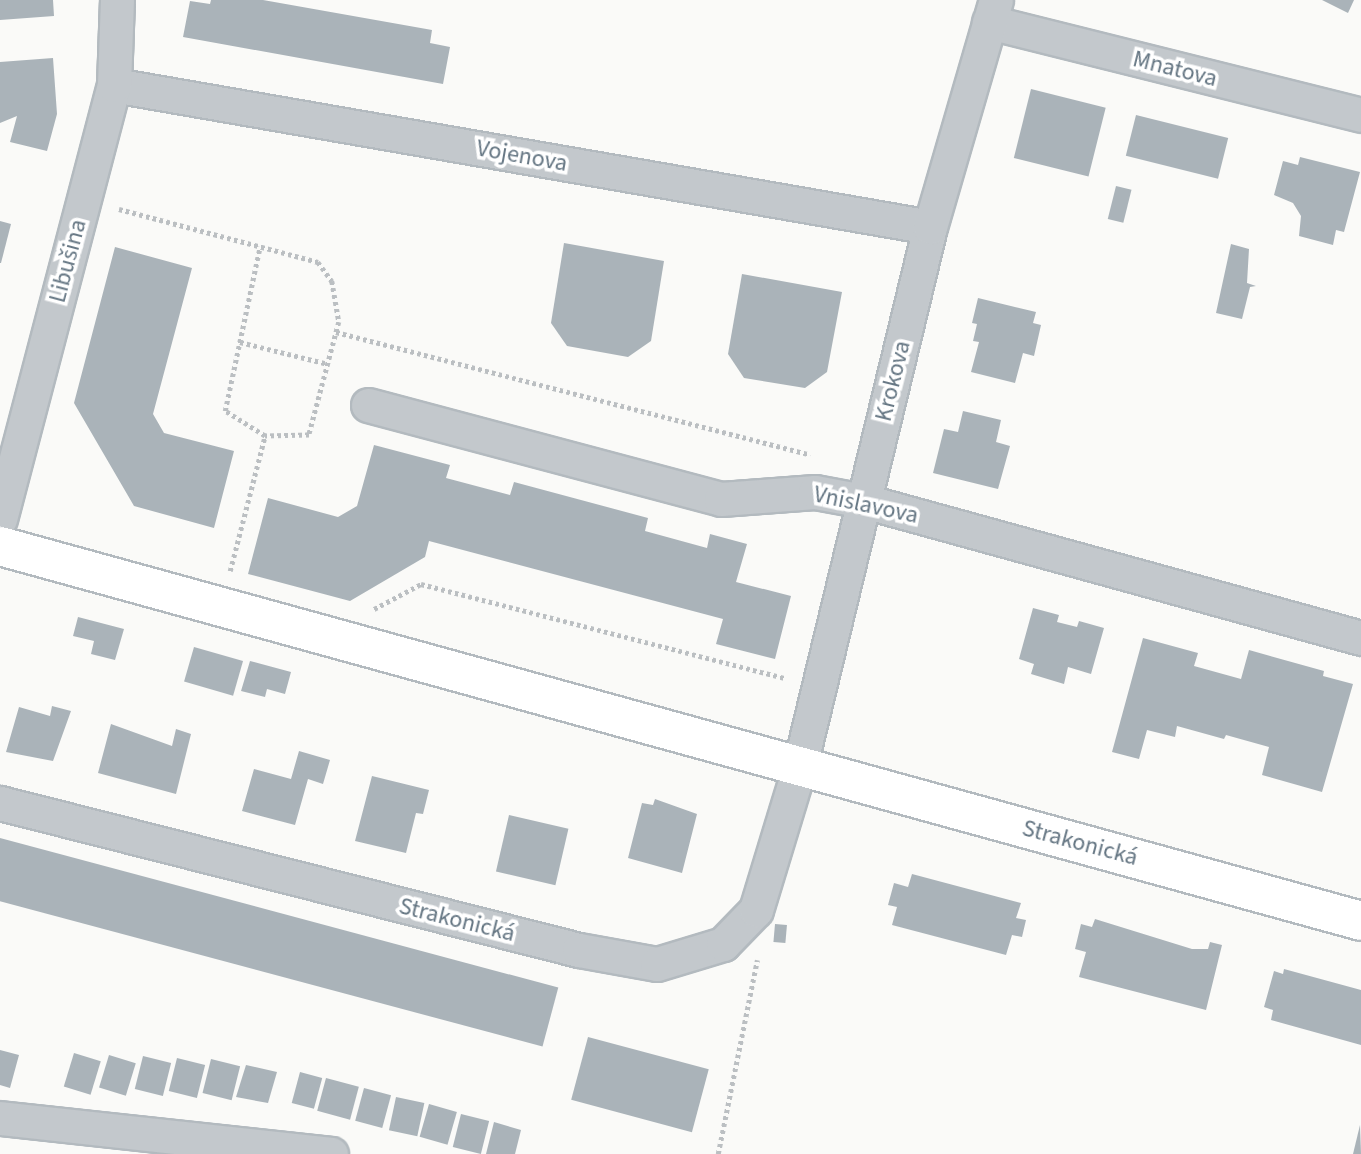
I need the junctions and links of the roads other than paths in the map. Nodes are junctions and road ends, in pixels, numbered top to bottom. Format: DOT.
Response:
graph roads {
  1 [pos="117,0"];
  2 [pos="993,11"];
  3 [pos="114,85"];
  4 [pos="1361,115"];
  5 [pos="930,227"];
  6 [pos="368,405"];
  7 [pos="867,486"];
  8 [pos="0,519"];
  9 [pos="0,546"];
  10 [pos="1361,638"];
  11 [pos="800,765"];
  12 [pos="0,803"];
  13 [pos="1361,921"];
  14 [pos="0,1118"];
  15 [pos="331,1154"];
  1 -- 3 [label="street, Libušina"];
  2 -- 4 [label="street, Mnatova"];
  2 -- 5 [label="street, Krokova"];
  3 -- 5 [label="street, Vojenova"];
  3 -- 8 [label="street, Libušina"];
  5 -- 7 [label="street, Krokova"];
  6 -- 7 [label="street, Vnislavova"];
  7 -- 10 [label="street, Vnislavova"];
  7 -- 11 [label="street, Krokova"];
  9 -- 11 [label="main road, Strakonická"];
  11 -- 12 [label="street, Strakonická"];
  11 -- 13 [label="main road, Strakonická"];
  14 -- 15 [label="street"];
}
